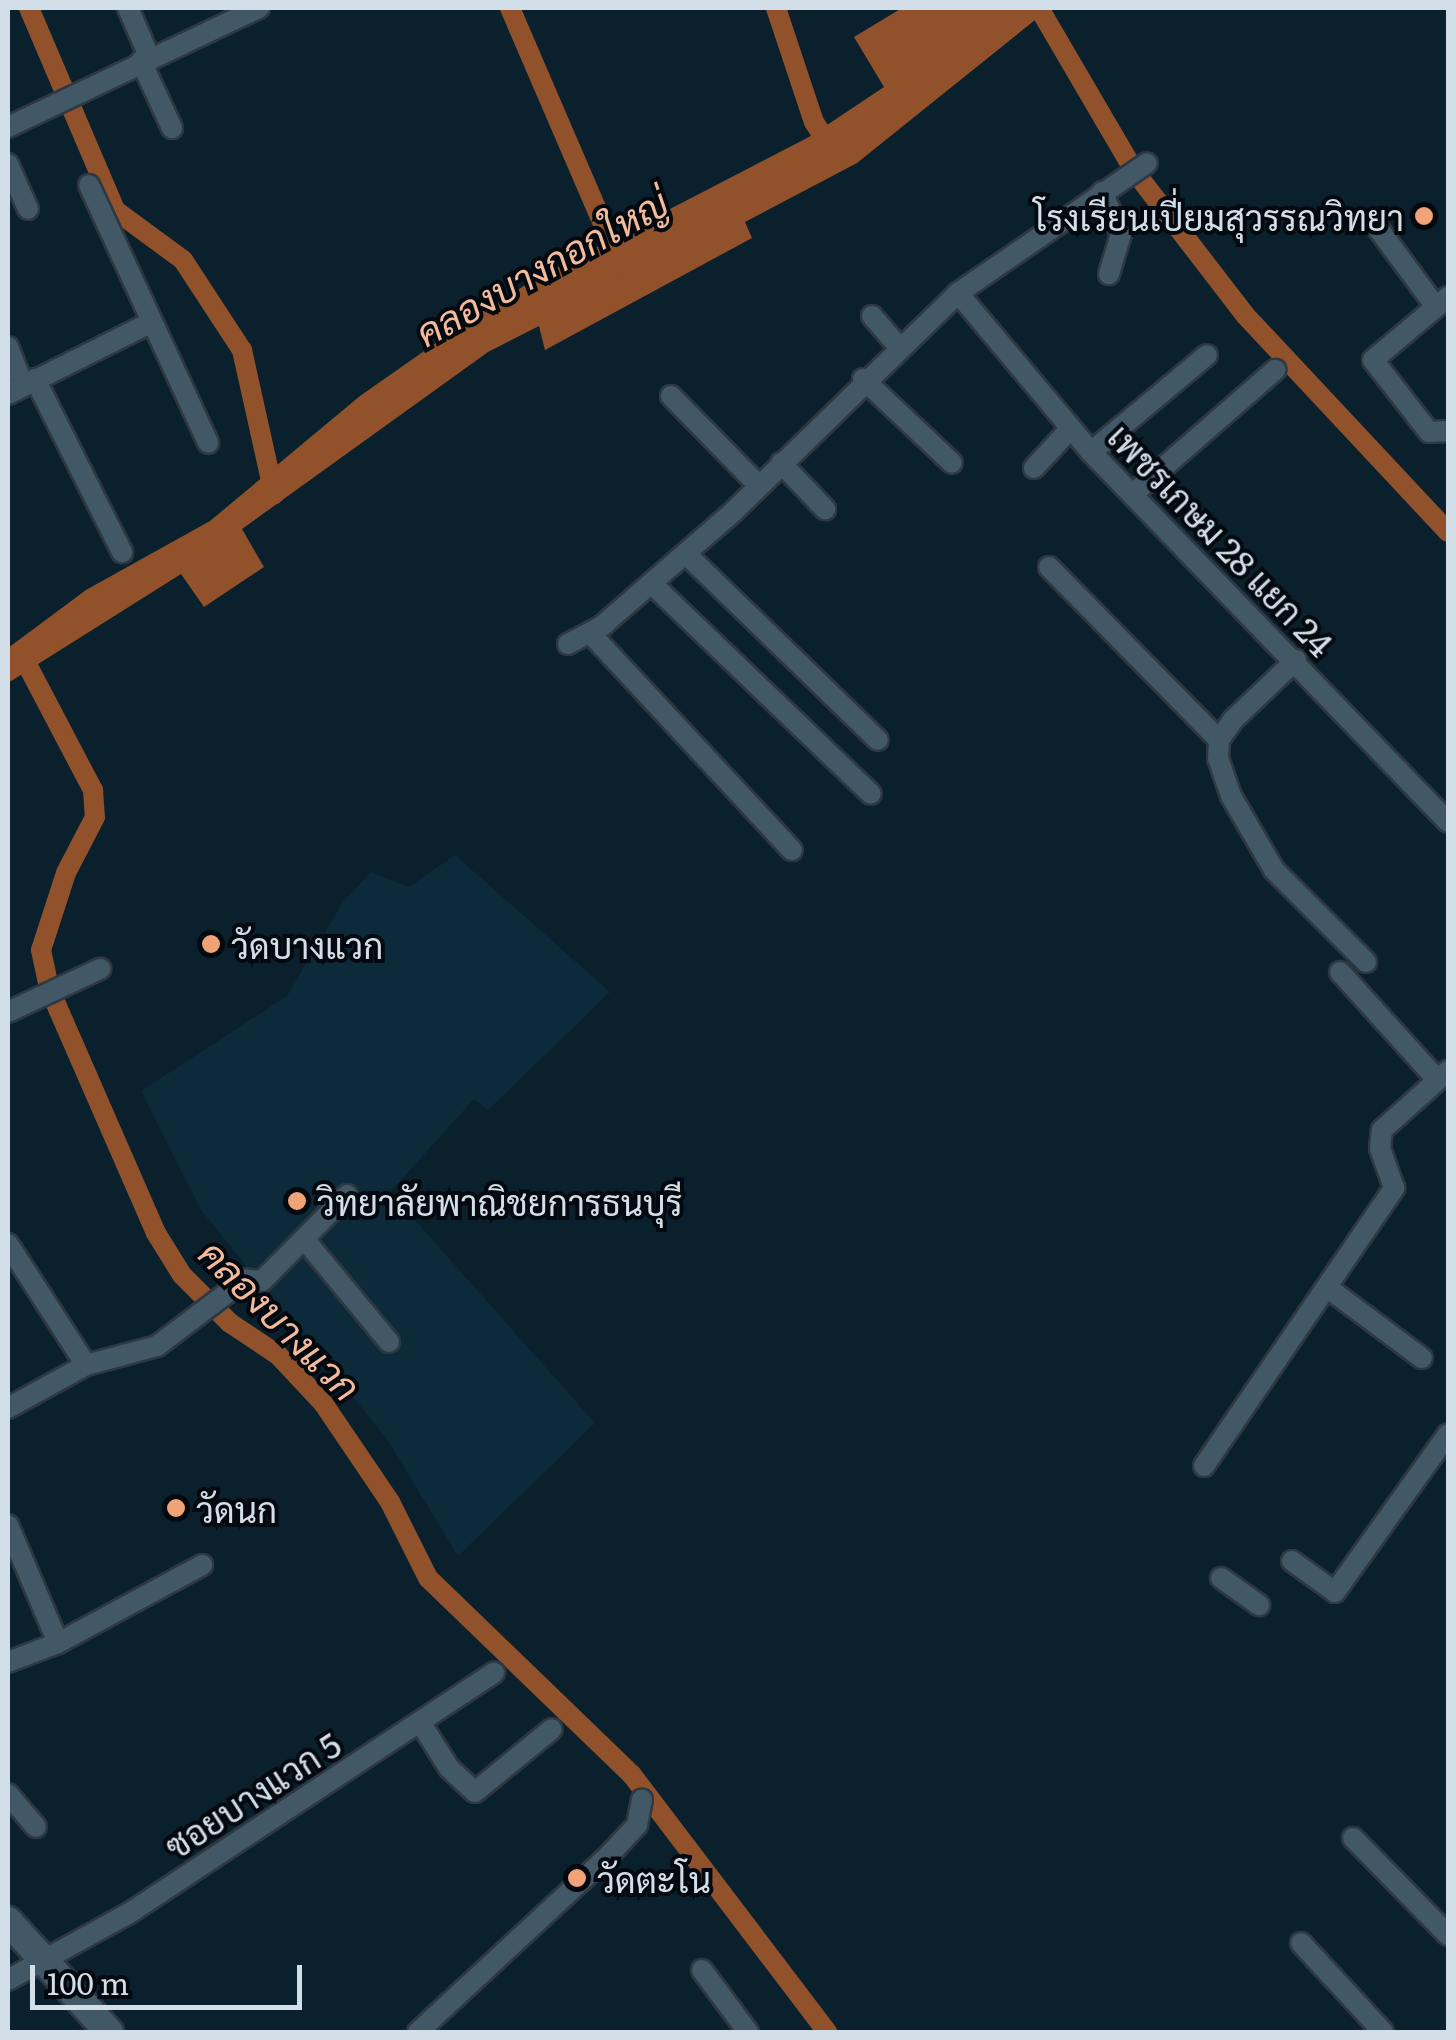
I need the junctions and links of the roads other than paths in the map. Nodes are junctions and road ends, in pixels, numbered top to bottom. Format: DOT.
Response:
graph roads {
  1 [pos="128,8"];
  2 [pos="259,8"];
  3 [pos="145,58"];
  4 [pos="8,127"];
  5 [pos="172,128"];
  6 [pos="1147,163"];
  7 [pos="8,164"];
  8 [pos="89,185"];
  9 [pos="1102,192"];
  10 [pos="28,209"];
  11 [pos="1376,227"];
  12 [pos="1109,274"];
  13 [pos="958,293"];
  14 [pos="1442,302"];
  15 [pos="872,316"];
  16 [pos="148,324"];
  17 [pos="898,346"];
  18 [pos="8,347"];
  19 [pos="1207,354"];
  20 [pos="1275,370"];
  21 [pos="864,379"];
  22 [pos="22,386"];
  23 [pos="671,396"];
  24 [pos="1071,428"];
  25 [pos="1448,431"];
  26 [pos="208,443"];
  27 [pos="1092,452"];
  28 [pos="782,463"];
  29 [pos="952,464"];
  30 [pos="1034,468"];
  31 [pos="759,486"];
  32 [pos="1133,494"];
  33 [pos="825,509"];
  34 [pos="122,552"];
  35 [pos="686,554"];
  36 [pos="1049,567"];
  37 [pos="652,584"];
  38 [pos="591,634"];
  39 [pos="568,644"];
  40 [pos="1296,660"];
  41 [pos="878,740"];
  42 [pos="1220,740"];
  43 [pos="871,794"];
  44 [pos="1448,822"];
  45 [pos="792,850"];
  46 [pos="1366,962"];
  47 [pos="100,969"];
  48 [pos="1340,972"];
  49 [pos="8,1011"];
  50 [pos="1442,1074"];
  51 [pos="347,1195"];
  52 [pos="305,1240"];
  53 [pos="8,1244"];
  54 [pos="1328,1288"];
  55 [pos="389,1342"];
  56 [pos="1422,1358"];
  57 [pos="86,1365"];
  58 [pos="8,1408"];
  59 [pos="1448,1434"];
  60 [pos="1204,1466"];
  61 [pos="8,1525"];
  62 [pos="1292,1561"];
  63 [pos="202,1566"];
  64 [pos="1221,1578"];
  65 [pos="1259,1605"];
  66 [pos="58,1643"];
  67 [pos="8,1662"];
  68 [pos="494,1673"];
  69 [pos="420,1722"];
  70 [pos="552,1729"];
  71 [pos="8,1794"];
  72 [pos="642,1799"];
  73 [pos="36,1828"];
  74 [pos="1353,1838"];
  75 [pos="8,1922"];
  76 [pos="1448,1935"];
  77 [pos="1301,1943"];
  78 [pos="42,1964"];
  79 [pos="702,1970"];
  80 [pos="8,1980"];
  81 [pos="109,2032"];
  82 [pos="418,2032"];
  83 [pos="748,2032"];
  84 [pos="1383,2032"];
  1 -- 3 [label="street"];
  2 -- 3 [label="street"];
  3 -- 4 [label="street"];
  3 -- 5 [label="street"];
  6 -- 9 [label="street"];
  7 -- 10 [label="street"];
  8 -- 16 [label="street"];
  9 -- 12 [label="street"];
  9 -- 13 [label="street"];
  11 -- 14 [label="street"];
  13 -- 17 [label="street"];
  13 -- 24 [label="street, เพชรเกษม 28 แยก 24"];
  14 -- 25 [label="street"];
  15 -- 17 [label="street"];
  16 -- 22 [label="street"];
  16 -- 26 [label="street"];
  17 -- 21 [label="street"];
  18 -- 22 [label="street"];
  19 -- 27 [label="street"];
  20 -- 32 [label="street"];
  21 -- 28 [label="street"];
  21 -- 29 [label="street"];
  22 -- 34 [label="street"];
  23 -- 31 [label="street"];
  24 -- 27 [label="street, เพชรเกษม 28 แยก 24"];
  24 -- 30 [label="street"];
  27 -- 32 [label="street, เพชรเกษม 28 แยก 24"];
  28 -- 31 [label="street"];
  28 -- 33 [label="street"];
  31 -- 35 [label="street"];
  32 -- 40 [label="street, เพชรเกษม 28 แยก 24"];
  35 -- 37 [label="street"];
  35 -- 41 [label="street"];
  36 -- 42 [label="street"];
  37 -- 38 [label="street"];
  37 -- 43 [label="street"];
  38 -- 39 [label="street"];
  38 -- 45 [label="street"];
  40 -- 42 [label="street"];
  40 -- 44 [label="street, เพชรเกษม 28 แยก 24"];
  42 -- 46 [label="street"];
  47 -- 49 [label="street"];
  48 -- 50 [label="street"];
  50 -- 54 [label="street"];
  51 -- 52 [label="street"];
  52 -- 55 [label="street"];
  52 -- 57 [label="street"];
  53 -- 57 [label="street"];
  54 -- 56 [label="street"];
  54 -- 60 [label="street"];
  57 -- 58 [label="street"];
  59 -- 62 [label="street"];
  61 -- 66 [label="street"];
  63 -- 66 [label="street"];
  64 -- 65 [label="street"];
  66 -- 67 [label="street"];
  68 -- 69 [label="street, ซอยบางแวก 5"];
  69 -- 70 [label="street"];
  69 -- 78 [label="street, ซอยบางแวก 5"];
  71 -- 73 [label="street"];
  72 -- 82 [label="street"];
  74 -- 76 [label="street"];
  75 -- 78 [label="main road"];
  77 -- 84 [label="street"];
  78 -- 80 [label="street, ซอยบางแวก 5"];
  78 -- 81 [label="main road"];
  79 -- 83 [label="street"];
}
